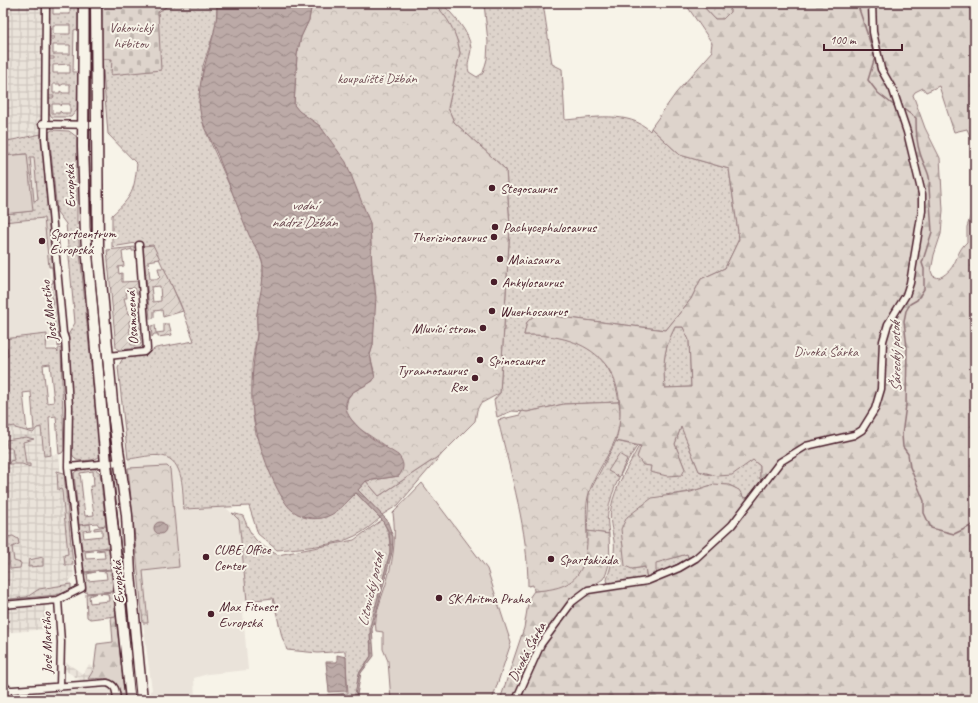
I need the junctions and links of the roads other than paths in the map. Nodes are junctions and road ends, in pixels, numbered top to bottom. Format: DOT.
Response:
graph roads {
  1 [pos="46,3"];
  2 [pos="84,3"];
  3 [pos="96,3"];
  4 [pos="872,3"];
  5 [pos="44,124"];
  6 [pos="83,125"];
  7 [pos="96,125"];
  8 [pos="139,245"];
  9 [pos="108,356"];
  10 [pos="121,462"];
  11 [pos="106,463"];
  12 [pos="68,466"];
  13 [pos="58,600"];
  14 [pos="3,605"];
  15 [pos="3,684"];
  16 [pos="60,686"];
  17 [pos="8,690"];
  18 [pos="7,700"];
  19 [pos="117,700"];
  20 [pos="131,700"];
  21 [pos="142,700"];
  22 [pos="516,700"];
  1 -- 5 [label="street, José Martího"];
  2 -- 6 [label="main road, Evropská"];
  3 -- 7 [label="main road, Evropská"];
  4 -- 22 [label="street, Divoká Šárka"];
  5 -- 6 [label="street"];
  5 -- 12 [label="street, José Martího"];
  6 -- 7 [label="street"];
  6 -- 11 [label="main road, Evropská"];
  7 -- 9 [label="main road, Evropská"];
  8 -- 9 [label="street, Osamocená"];
  9 -- 10 [label="main road, Evropská"];
  10 -- 11 [label="street"];
  10 -- 21 [label="main road, Evropská"];
  11 -- 12 [label="street"];
  11 -- 20 [label="main road, Evropská"];
  12 -- 13 [label="street, José Martího"];
  13 -- 14 [label="street, José Martího"];
  13 -- 16 [label="street, José Martího"];
  15 -- 17 [label="street"];
  16 -- 17 [label="street, José Martího"];
  16 -- 19 [label="street, José Martího"];
  17 -- 18 [label="street"];
}
